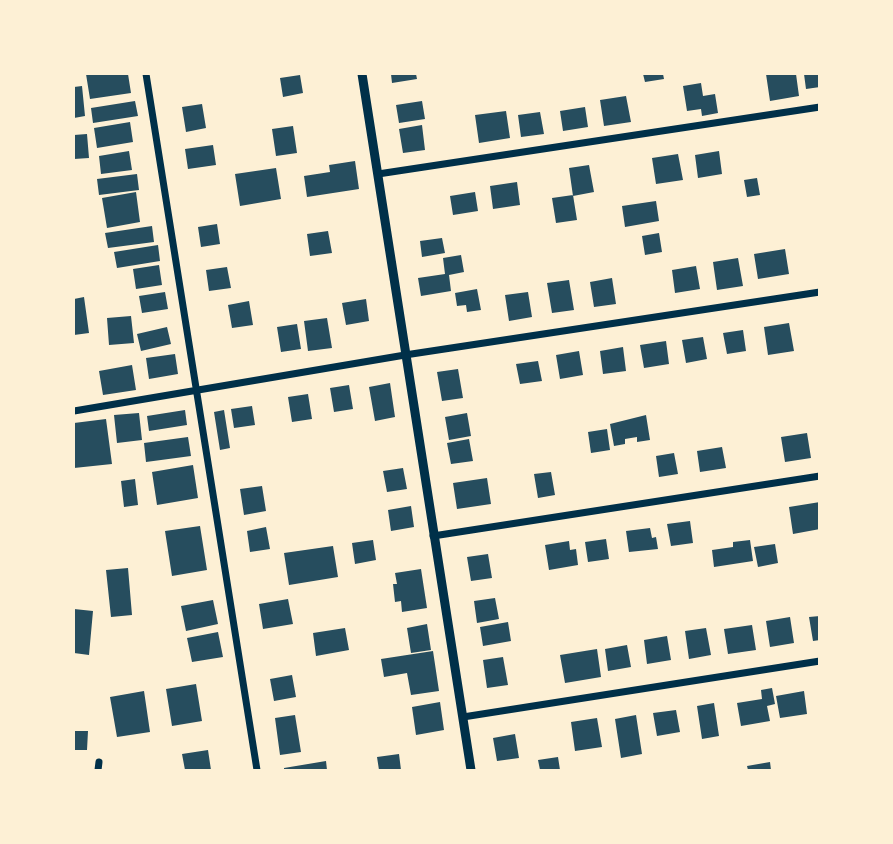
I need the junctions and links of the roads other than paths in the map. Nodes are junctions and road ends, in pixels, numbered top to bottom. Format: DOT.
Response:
graph roads {
  1 [pos="146,74"];
  2 [pos="362,74"];
  3 [pos="820,107"];
  4 [pos="378,174"];
  5 [pos="820,292"];
  6 [pos="405,355"];
  7 [pos="196,388"];
  8 [pos="74,411"];
  9 [pos="820,476"];
  10 [pos="433,536"];
  11 [pos="820,661"];
  12 [pos="463,717"];
  13 [pos="257,771"];
  14 [pos="471,771"];
  1 -- 7 [label="street"];
  2 -- 4 [label="street"];
  3 -- 4 [label="street"];
  4 -- 6 [label="street"];
  5 -- 6 [label="street"];
  6 -- 7 [label="street"];
  6 -- 10 [label="street"];
  7 -- 8 [label="street"];
  7 -- 13 [label="street"];
  9 -- 10 [label="street"];
  10 -- 12 [label="street"];
  11 -- 12 [label="street"];
  12 -- 14 [label="street"];
}
